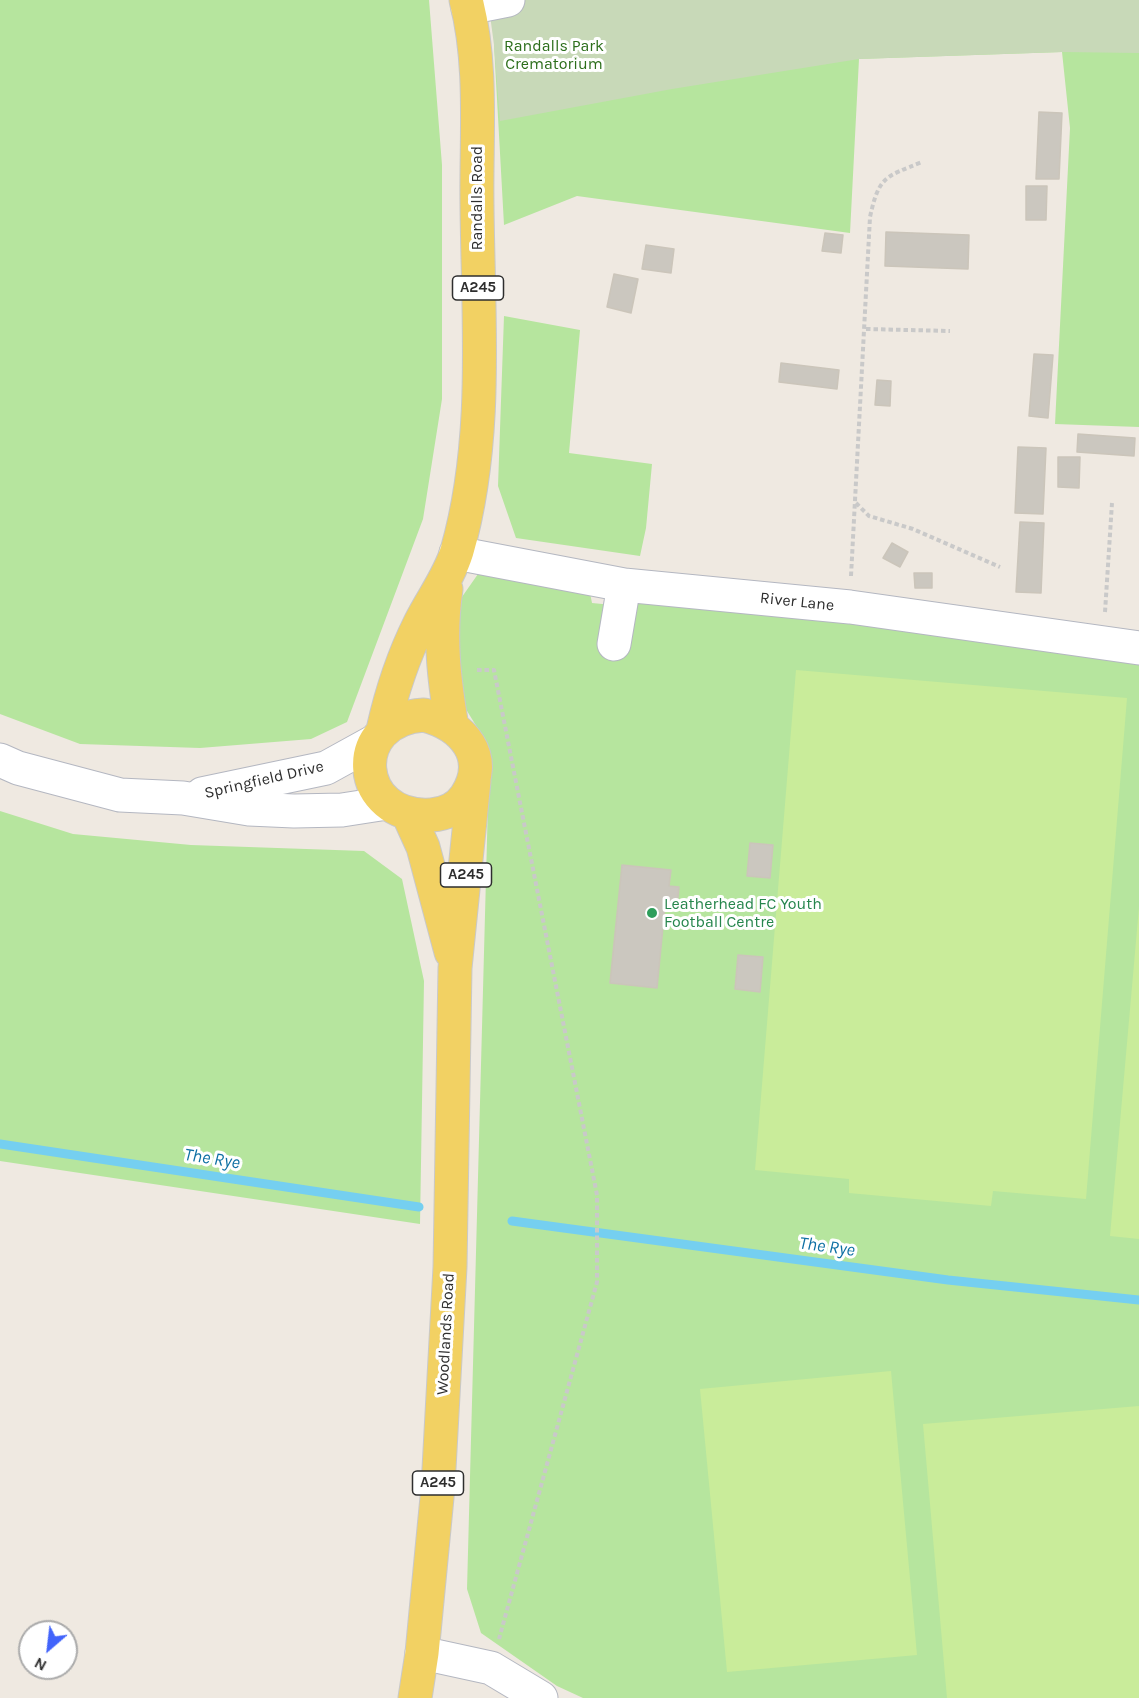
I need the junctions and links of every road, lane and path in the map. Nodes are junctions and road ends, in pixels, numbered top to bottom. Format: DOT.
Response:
graph roads {
  1 [pos="508,0"];
  2 [pos="467,4"];
  3 [pos="922,162"];
  4 [pos="866,329"];
  5 [pos="950,331"];
  6 [pos="856,503"];
  7 [pos="1112,503"];
  8 [pos="452,563"];
  9 [pos="1000,567"];
  10 [pos="624,585"];
  11 [pos="850,607"];
  12 [pos="1103,643"];
  13 [pos="614,644"];
  14 [pos="1139,648"];
  15 [pos="442,670"];
  16 [pos="452,727"];
  17 [pos="379,736"];
  18 [pos="0,760"];
  19 [pos="474,781"];
  20 [pos="183,798"];
  21 [pos="397,809"];
  22 [pos="456,968"];
  23 [pos="422,1653"];
  24 [pos="491,1668"];
  25 [pos="415,1698"];
  26 [pos="541,1698"];
  1 -- 2 [label="lane"];
  2 -- 8 [label="main road, Randalls Road / A245"];
  3 -- 4 [label="path"];
  4 -- 5 [label="path"];
  4 -- 6 [label="path"];
  6 -- 9 [label="path"];
  6 -- 11 [label="path"];
  7 -- 12 [label="path"];
  8 -- 10 [label="lane, River Lane"];
  8 -- 15 [label="main road, A245"];
  8 -- 17 [label="main road, A245"];
  10 -- 11 [label="lane, River Lane"];
  10 -- 13 [label="lane"];
  11 -- 12 [label="lane, River Lane"];
  12 -- 14 [label="lane, River Lane"];
  15 -- 16 [label="main road, A245"];
  15 -- 24 [label="path"];
  16 -- 17 [label="main road"];
  16 -- 19 [label="main road"];
  17 -- 20 [label="lane, Springfield Drive"];
  17 -- 21 [label="main road"];
  18 -- 20 [label="lane, Springfield Drive"];
  19 -- 21 [label="main road"];
  19 -- 22 [label="main road, Woodlands Road / A245"];
  20 -- 21 [label="lane, Springfield Drive"];
  21 -- 22 [label="main road, Woodlands Road / A245"];
  22 -- 23 [label="main road, Woodlands Road / A245"];
  23 -- 24 [label="lane"];
  23 -- 25 [label="main road, Woodlands Road / A245"];
  24 -- 26 [label="lane"];
}
